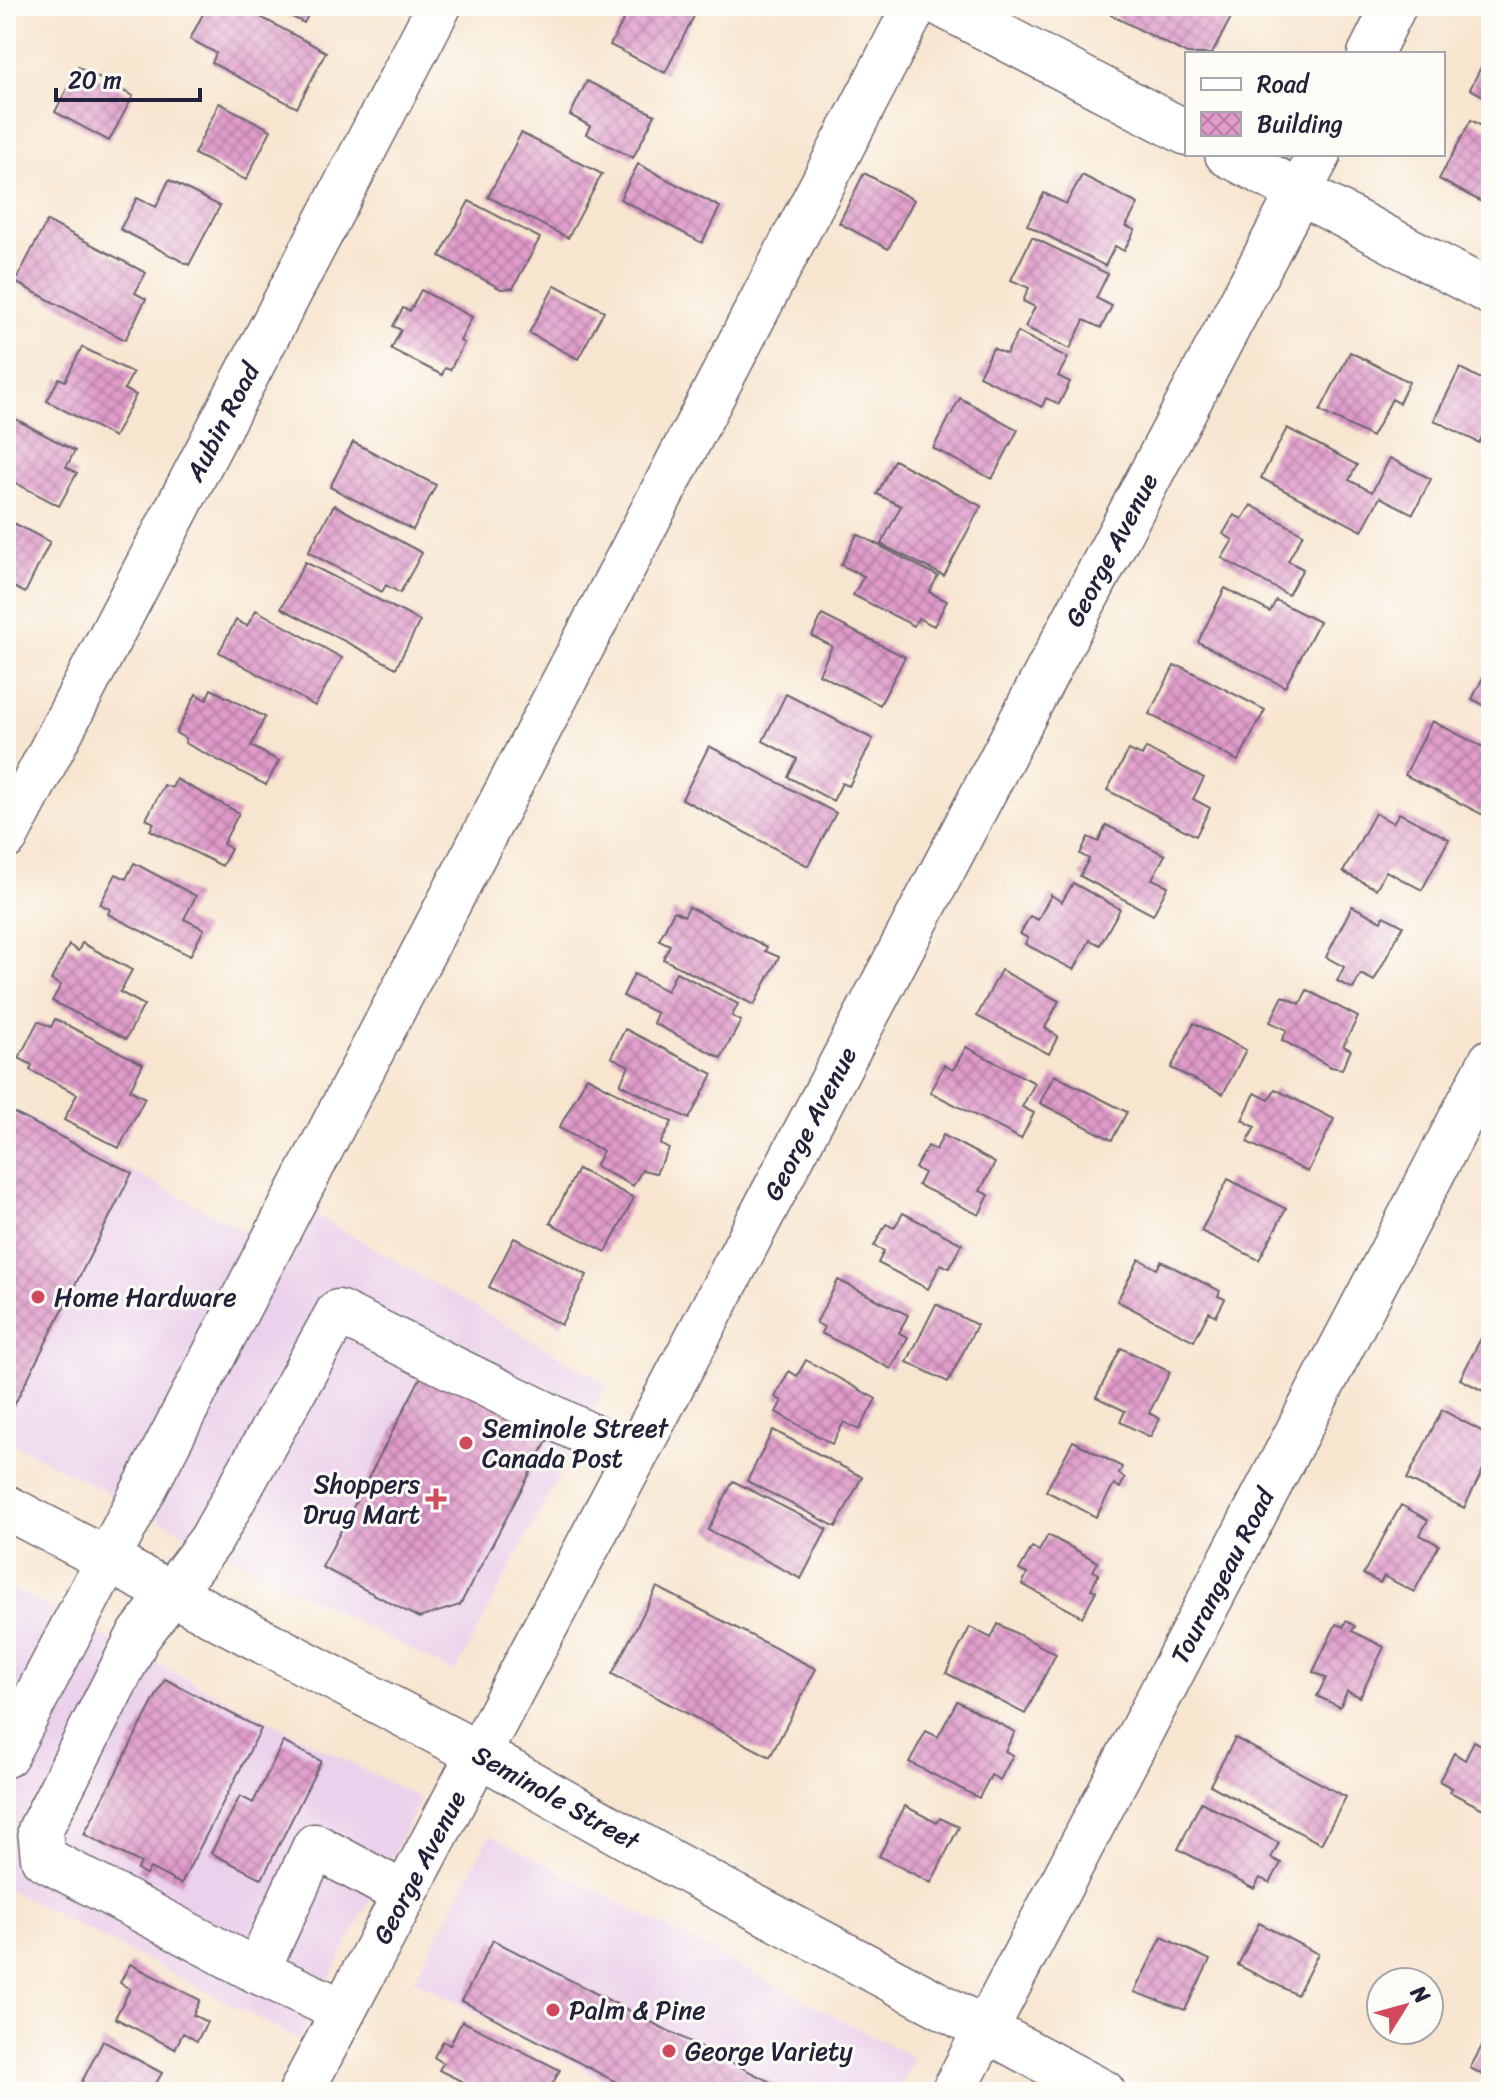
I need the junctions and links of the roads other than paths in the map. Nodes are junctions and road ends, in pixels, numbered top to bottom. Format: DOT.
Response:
graph roads {
  1 [pos="439,6"];
  2 [pos="915,6"];
  3 [pos="944,6"];
  4 [pos="1394,6"];
  5 [pos="1371,52"];
  6 [pos="1185,132"];
  7 [pos="1231,156"];
  8 [pos="1318,156"];
  9 [pos="1299,192"];
  10 [pos="1491,293"];
  11 [pos="6,837"];
  12 [pos="1491,1061"];
  13 [pos="634,1457"];
  14 [pos="6,1507"];
  15 [pos="108,1561"];
  16 [pos="172,1595"];
  17 [pos="477,1753"];
  18 [pos="6,1755"];
  19 [pos="404,1894"];
  20 [pos="257,1971"];
  21 [pos="343,2011"];
  22 [pos="985,2031"];
  23 [pos="301,2092"];
  24 [pos="953,2092"];
  25 [pos="1103,2092"];
  1 -- 11 [label="street, Aubin Road"];
  2 -- 15 [label="street"];
  3 -- 6 [label="street"];
  4 -- 5 [label="street"];
  7 -- 9 [label="street"];
  8 -- 9 [label="street, George Avenue"];
  9 -- 10 [label="street"];
  9 -- 13 [label="street, George Avenue"];
  12 -- 22 [label="street, Tourangeau Road"];
  13 -- 16 [label="street"];
  13 -- 17 [label="street, George Avenue"];
  14 -- 15 [label="street, Seminole Street"];
  15 -- 16 [label="street, Seminole Street"];
  15 -- 18 [label="street"];
  16 -- 17 [label="street, Seminole Street"];
  16 -- 20 [label="street"];
  17 -- 19 [label="street, George Avenue"];
  17 -- 22 [label="street, Seminole Street"];
  19 -- 20 [label="street"];
  19 -- 21 [label="street, George Avenue"];
  20 -- 21 [label="street"];
  21 -- 23 [label="street, George Avenue"];
  22 -- 24 [label="street, Tourangeau Road"];
  22 -- 25 [label="street, Seminole Street"];
}
